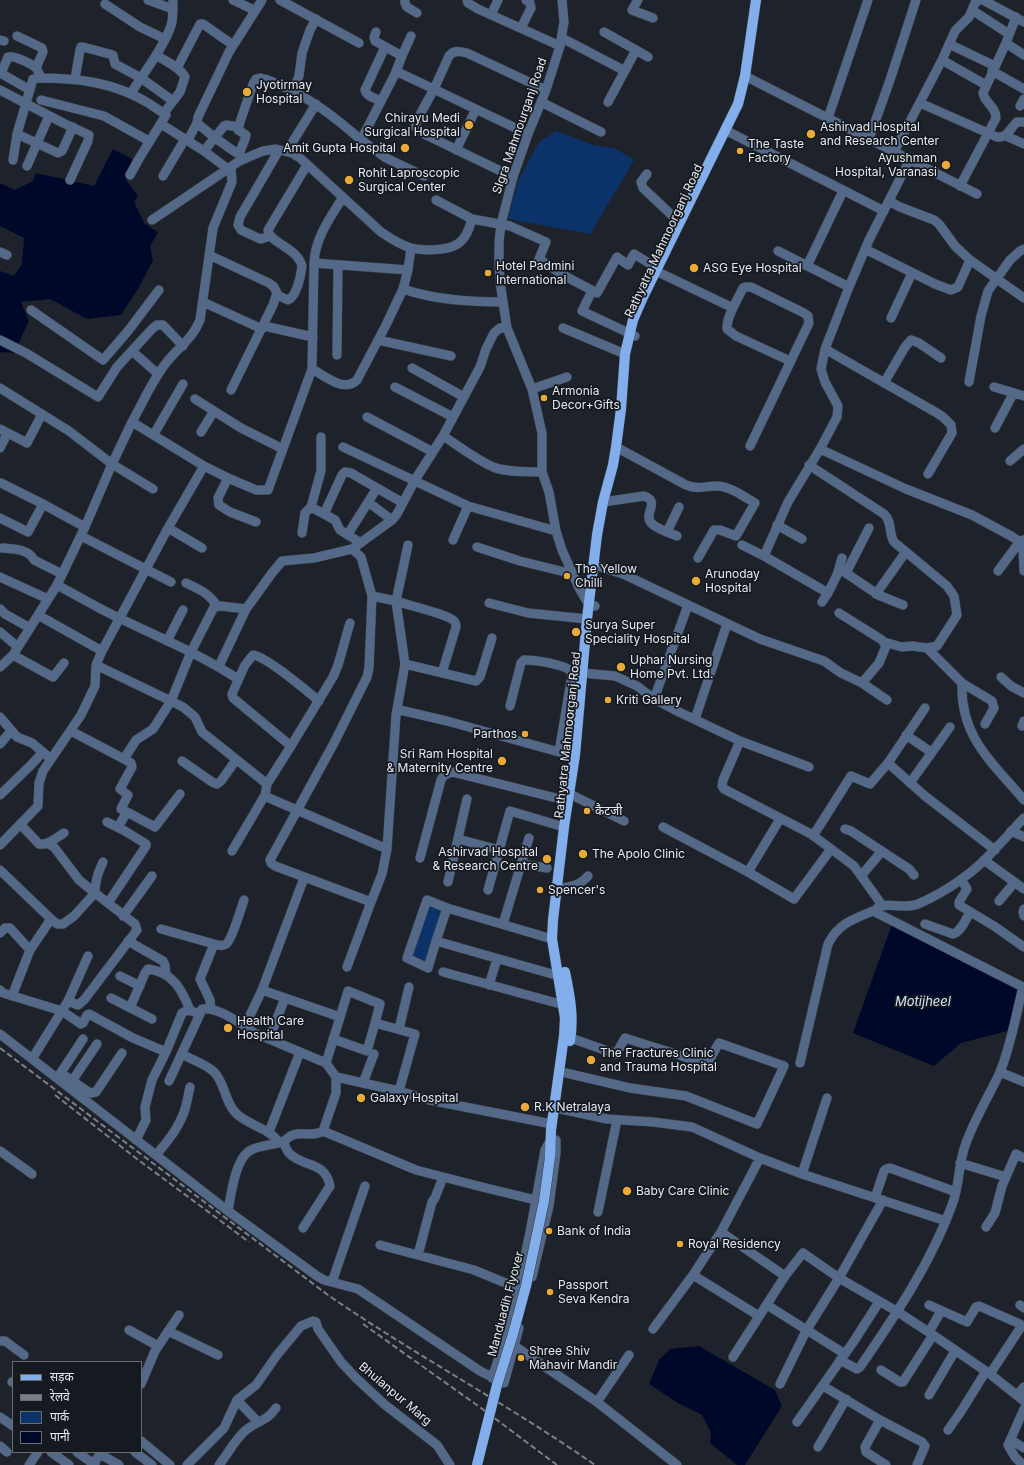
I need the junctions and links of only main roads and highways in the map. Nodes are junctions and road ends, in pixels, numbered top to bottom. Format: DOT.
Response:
graph roads {
  1 [pos="756,0"];
  2 [pos="762,0"];
  3 [pos="749,78"];
  4 [pos="727,131"];
  5 [pos="658,271"];
  6 [pos="632,335"];
  7 [pos="619,449"];
  8 [pos="592,606"];
  9 [pos="585,673"];
  10 [pos="571,798"];
  11 [pos="559,889"];
  12 [pos="568,1037"];
  13 [pos="552,1146"];
  14 [pos="477,1465"];
  1 -- 3 [label="main road, Rathyatra Mahmoorganj Road"];
  2 -- 3 [label="main road, Rathyatra Mahmoorganj Road"];
  3 -- 4 [label="main road, Rathyatra Mahmoorganj Road"];
  4 -- 5 [label="main road, Rathyatra Mahmoorganj Road"];
  4 -- 5 [label="main road, Rathyatra Mahmoorganj Road"];
  5 -- 6 [label="main road, Rathyatra Mahmoorganj Road"];
  6 -- 7 [label="main road, Rathyatra Mahmoorganj Road"];
  6 -- 7 [label="main road, Rathyatra Mahmoorganj Road"];
  7 -- 8 [label="main road, Rathyatra Mahmoorganj Road"];
  8 -- 9 [label="main road, Rathyatra Mahmoorganj Road"];
  8 -- 9 [label="main road"];
  9 -- 10 [label="main road"];
  9 -- 10 [label="main road, Rathyatra Mahmoorganj Road"];
  10 -- 11 [label="main road"];
  10 -- 11 [label="main road, Rathyatra Mahmoorganj Road"];
  11 -- 12 [label="main road, Rathyatra Mahmoorganj Road"];
  11 -- 12 [label="main road"];
  12 -- 13 [label="main road, Rathyatra Mahmoorganj Road"];
  12 -- 13 [label="main road"];
  13 -- 14 [label="main road, Manduadih Flyover, bridge"];
}
